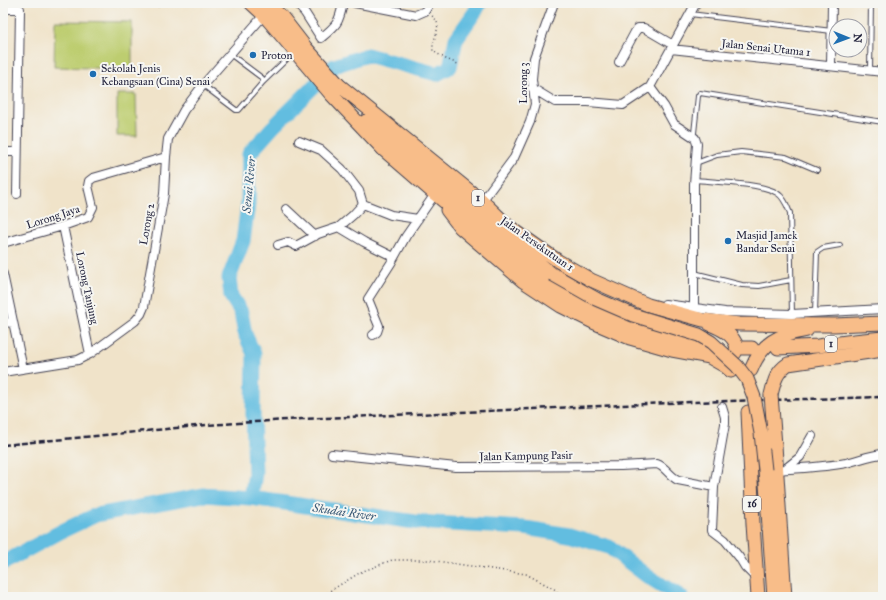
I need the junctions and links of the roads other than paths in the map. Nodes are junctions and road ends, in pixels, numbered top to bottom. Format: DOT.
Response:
graph roads {
  1 [pos="251,3"];
  2 [pos="278,3"];
  3 [pos="296,3"];
  4 [pos="307,3"];
  5 [pos="343,3"];
  6 [pos="355,3"];
  7 [pos="430,3"];
  8 [pos="554,3"];
  9 [pos="696,3"];
  10 [pos="832,3"];
  11 [pos="871,3"];
  12 [pos="3,9"];
  13 [pos="265,9"];
  14 [pos="305,13"];
  15 [pos="690,14"];
  16 [pos="282,17"];
  17 [pos="832,18"];
  18 [pos="828,31"];
  19 [pos="672,47"];
  20 [pos="295,51"];
  21 [pos="230,54"];
  22 [pos="831,58"];
  23 [pos="310,61"];
  24 [pos="619,62"];
  25 [pos="831,66"];
  26 [pos="870,71"];
  27 [pos="883,72"];
  28 [pos="263,82"];
  29 [pos="203,85"];
  30 [pos="650,87"];
  31 [pos="532,88"];
  32 [pos="335,89"];
  33 [pos="883,122"];
  34 [pos="692,136"];
  35 [pos="299,141"];
  36 [pos="3,152"];
  37 [pos="17,152"];
  38 [pos="166,156"];
  39 [pos="696,163"];
  40 [pos="817,170"];
  41 [pos="694,180"];
  42 [pos="17,194"];
  43 [pos="435,194"];
  44 [pos="482,201"];
  45 [pos="363,204"];
  46 [pos="286,209"];
  47 [pos="418,219"];
  48 [pos="63,226"];
  49 [pos="339,226"];
  50 [pos="315,236"];
  51 [pos="3,243"];
  52 [pos="278,245"];
  53 [pos="840,245"];
  54 [pos="394,257"];
  55 [pos="694,273"];
  56 [pos="3,274"];
  57 [pos="791,280"];
  58 [pos="626,296"];
  59 [pos="694,308"];
  60 [pos="883,309"];
  61 [pos="815,313"];
  62 [pos="792,314"];
  63 [pos="703,320"];
  64 [pos="3,322"];
  65 [pos="13,323"];
  66 [pos="883,323"];
  67 [pos="834,325"];
  68 [pos="373,335"];
  69 [pos="883,338"];
  70 [pos="778,348"];
  71 [pos="883,350"];
  72 [pos="708,351"];
  73 [pos="90,354"];
  74 [pos="23,369"];
  75 [pos="3,372"];
  76 [pos="722,407"];
  77 [pos="748,412"];
  78 [pos="812,436"];
  79 [pos="332,454"];
  80 [pos="883,454"];
  81 [pos="776,470"];
  82 [pos="714,487"];
  83 [pos="757,578"];
  84 [pos="758,597"];
  85 [pos="774,597"];
  86 [pos="785,597"];
  1 -- 13 [label="highway, Jalan Persekutuan 1 / 1"];
  2 -- 16 [label="street"];
  3 -- 14 [label="street"];
  4 -- 14 [label="street"];
  5 -- 14 [label="street"];
  6 -- 7 [label="street"];
  8 -- 31 [label="street, Lorong 3"];
  9 -- 15 [label="street"];
  10 -- 17 [label="street"];
  11 -- 26 [label="lane"];
  12 -- 37 [label="street"];
  13 -- 16 [label="highway, Jalan Persekutuan 1 / 1"];
  13 -- 20 [label="highway, Jalan Persekutuan 1 / 1"];
  13 -- 21 [label="street, Lorong 2"];
  15 -- 18 [label="lane"];
  15 -- 19 [label="street"];
  16 -- 23 [label="highway, Jalan Persekutuan 1 / 1"];
  19 -- 24 [label="street"];
  19 -- 25 [label="street, Jalan Senai Utama 1"];
  19 -- 30 [label="street"];
  20 -- 23 [label="highway, Jalan Persekutuan 1 / 1"];
  20 -- 28 [label="lane"];
  21 -- 28 [label="lane"];
  21 -- 29 [label="street, Lorong 2"];
  22 -- 25 [label="street"];
  23 -- 32 [label="highway, Jalan Persekutuan 1 / 1"];
  25 -- 26 [label="street, Jalan Senai Utama 1"];
  26 -- 27 [label="street, Jalan Senai Utama 1"];
  28 -- 29 [label="lane"];
  29 -- 38 [label="street, Lorong 2"];
  30 -- 31 [label="street"];
  30 -- 34 [label="street"];
  31 -- 44 [label="street, Lorong 3"];
  32 -- 43 [label="highway, Jalan Persekutuan 1 / 1"];
  32 -- 44 [label="highway, Jalan Persekutuan 1 / 1"];
  32 -- 81 [label="highway, bridge"];
  33 -- 34 [label="lane"];
  34 -- 39 [label="street"];
  35 -- 45 [label="street"];
  36 -- 37 [label="street"];
  37 -- 42 [label="street"];
  38 -- 48 [label="street, Lorong Jaya"];
  38 -- 73 [label="street, Lorong 2"];
  39 -- 40 [label="lane"];
  39 -- 41 [label="street"];
  41 -- 55 [label="street"];
  41 -- 57 [label="lane"];
  43 -- 47 [label="street"];
  43 -- 72 [label="highway, Jalan Persekutuan 1 / 1"];
  44 -- 58 [label="highway, Jalan Persekutuan 1 / 1"];
  45 -- 47 [label="street"];
  45 -- 49 [label="street"];
  46 -- 50 [label="street"];
  47 -- 54 [label="street"];
  48 -- 51 [label="street, Lorong Jaya"];
  48 -- 73 [label="street, Lorong Tanjung"];
  49 -- 50 [label="street"];
  49 -- 54 [label="street"];
  50 -- 52 [label="street"];
  53 -- 61 [label="lane"];
  54 -- 68 [label="street"];
  55 -- 57 [label="lane"];
  55 -- 59 [label="street"];
  56 -- 65 [label="street"];
  57 -- 62 [label="lane"];
  58 -- 59 [label="street"];
  58 -- 63 [label="highway, Jalan Persekutuan 1 / 1"];
  59 -- 62 [label="street"];
  60 -- 61 [label="street"];
  61 -- 62 [label="street"];
  63 -- 67 [label="highway, Jalan Persekutuan 1 / 1"];
  63 -- 72 [label="highway"];
  64 -- 65 [label="street"];
  65 -- 74 [label="street"];
  66 -- 67 [label="highway, 1"];
  67 -- 77 [label="highway, bridge"];
  69 -- 70 [label="highway, 1"];
  71 -- 81 [label="highway, bridge"];
  72 -- 77 [label="highway"];
  73 -- 74 [label="street, Lorong 2"];
  74 -- 75 [label="street, Lorong 2"];
  76 -- 82 [label="street"];
  77 -- 83 [label="highway, 16"];
  78 -- 81 [label="street"];
  79 -- 82 [label="street, Jalan Kampung Pasir"];
  80 -- 81 [label="street"];
  81 -- 85 [label="highway"];
  81 -- 86 [label="highway"];
  82 -- 83 [label="street"];
  83 -- 84 [label="highway, 16"];
}
